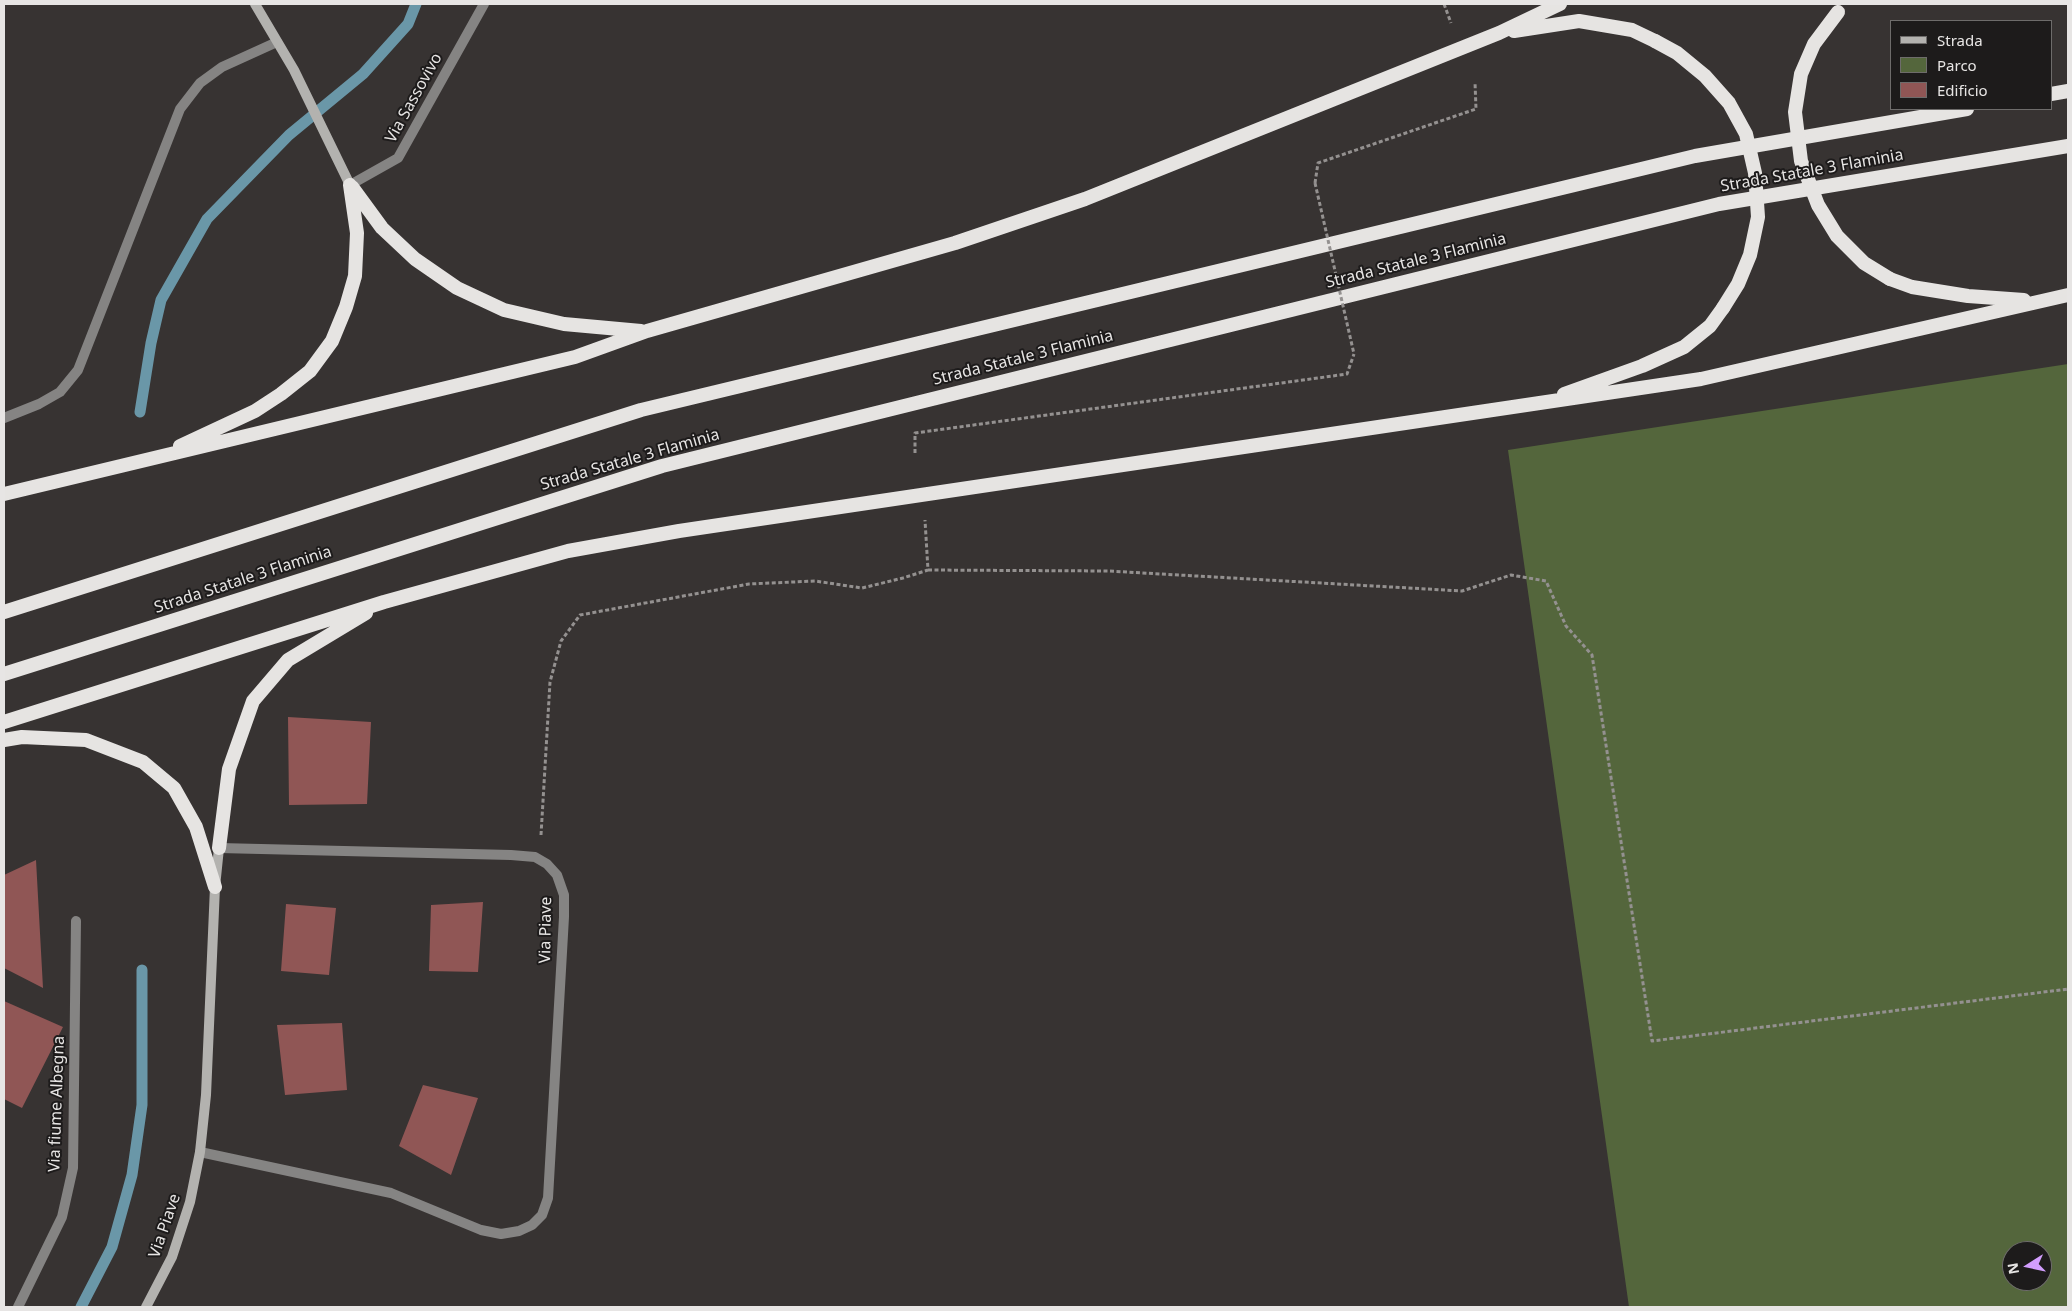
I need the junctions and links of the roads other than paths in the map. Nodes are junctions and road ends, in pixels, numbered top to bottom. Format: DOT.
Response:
graph roads {
  1 [pos="255,4"];
  2 [pos="484,4"];
  3 [pos="1560,4"];
  4 [pos="1841,8"];
  5 [pos="1499,33"];
  6 [pos="277,42"];
  7 [pos="2068,91"];
  8 [pos="2052,94"];
  9 [pos="1961,110"];
  10 [pos="2068,146"];
  11 [pos="350,184"];
  12 [pos="2068,295"];
  13 [pos="2040,301"];
  14 [pos="648,331"];
  15 [pos="1535,404"];
  16 [pos="4,418"];
  17 [pos="159,456"];
  18 [pos="4,494"];
  19 [pos="384,602"];
  20 [pos="4,612"];
  21 [pos="4,674"];
  22 [pos="4,722"];
  23 [pos="4,740"];
  24 [pos="219,848"];
  25 [pos="215,887"];
  26 [pos="76,922"];
  27 [pos="200,1152"];
  28 [pos="18,1307"];
  29 [pos="146,1307"];
  1 -- 6 [label="main road"];
  2 -- 11 [label="street, Via Sassovivo"];
  3 -- 5 [label="highway"];
  4 -- 13 [label="highway, bridge"];
  5 -- 14 [label="highway"];
  5 -- 15 [label="highway, bridge"];
  6 -- 11 [label="main road"];
  6 -- 16 [label="street"];
  7 -- 8 [label="highway"];
  9 -- 20 [label="highway"];
  10 -- 21 [label="highway, Strada Statale 3 Flaminia"];
  11 -- 14 [label="highway"];
  11 -- 17 [label="highway"];
  12 -- 13 [label="highway"];
  13 -- 15 [label="highway"];
  14 -- 17 [label="highway"];
  15 -- 19 [label="highway"];
  17 -- 18 [label="highway"];
  19 -- 22 [label="highway"];
  19 -- 24 [label="highway"];
  23 -- 25 [label="highway"];
  24 -- 25 [label="main road, Via Piave"];
  24 -- 27 [label="street, Via Piave"];
  25 -- 27 [label="main road, Via Piave"];
  26 -- 28 [label="street, Via fiume Albegna"];
  27 -- 29 [label="main road, Via Piave"];
}
